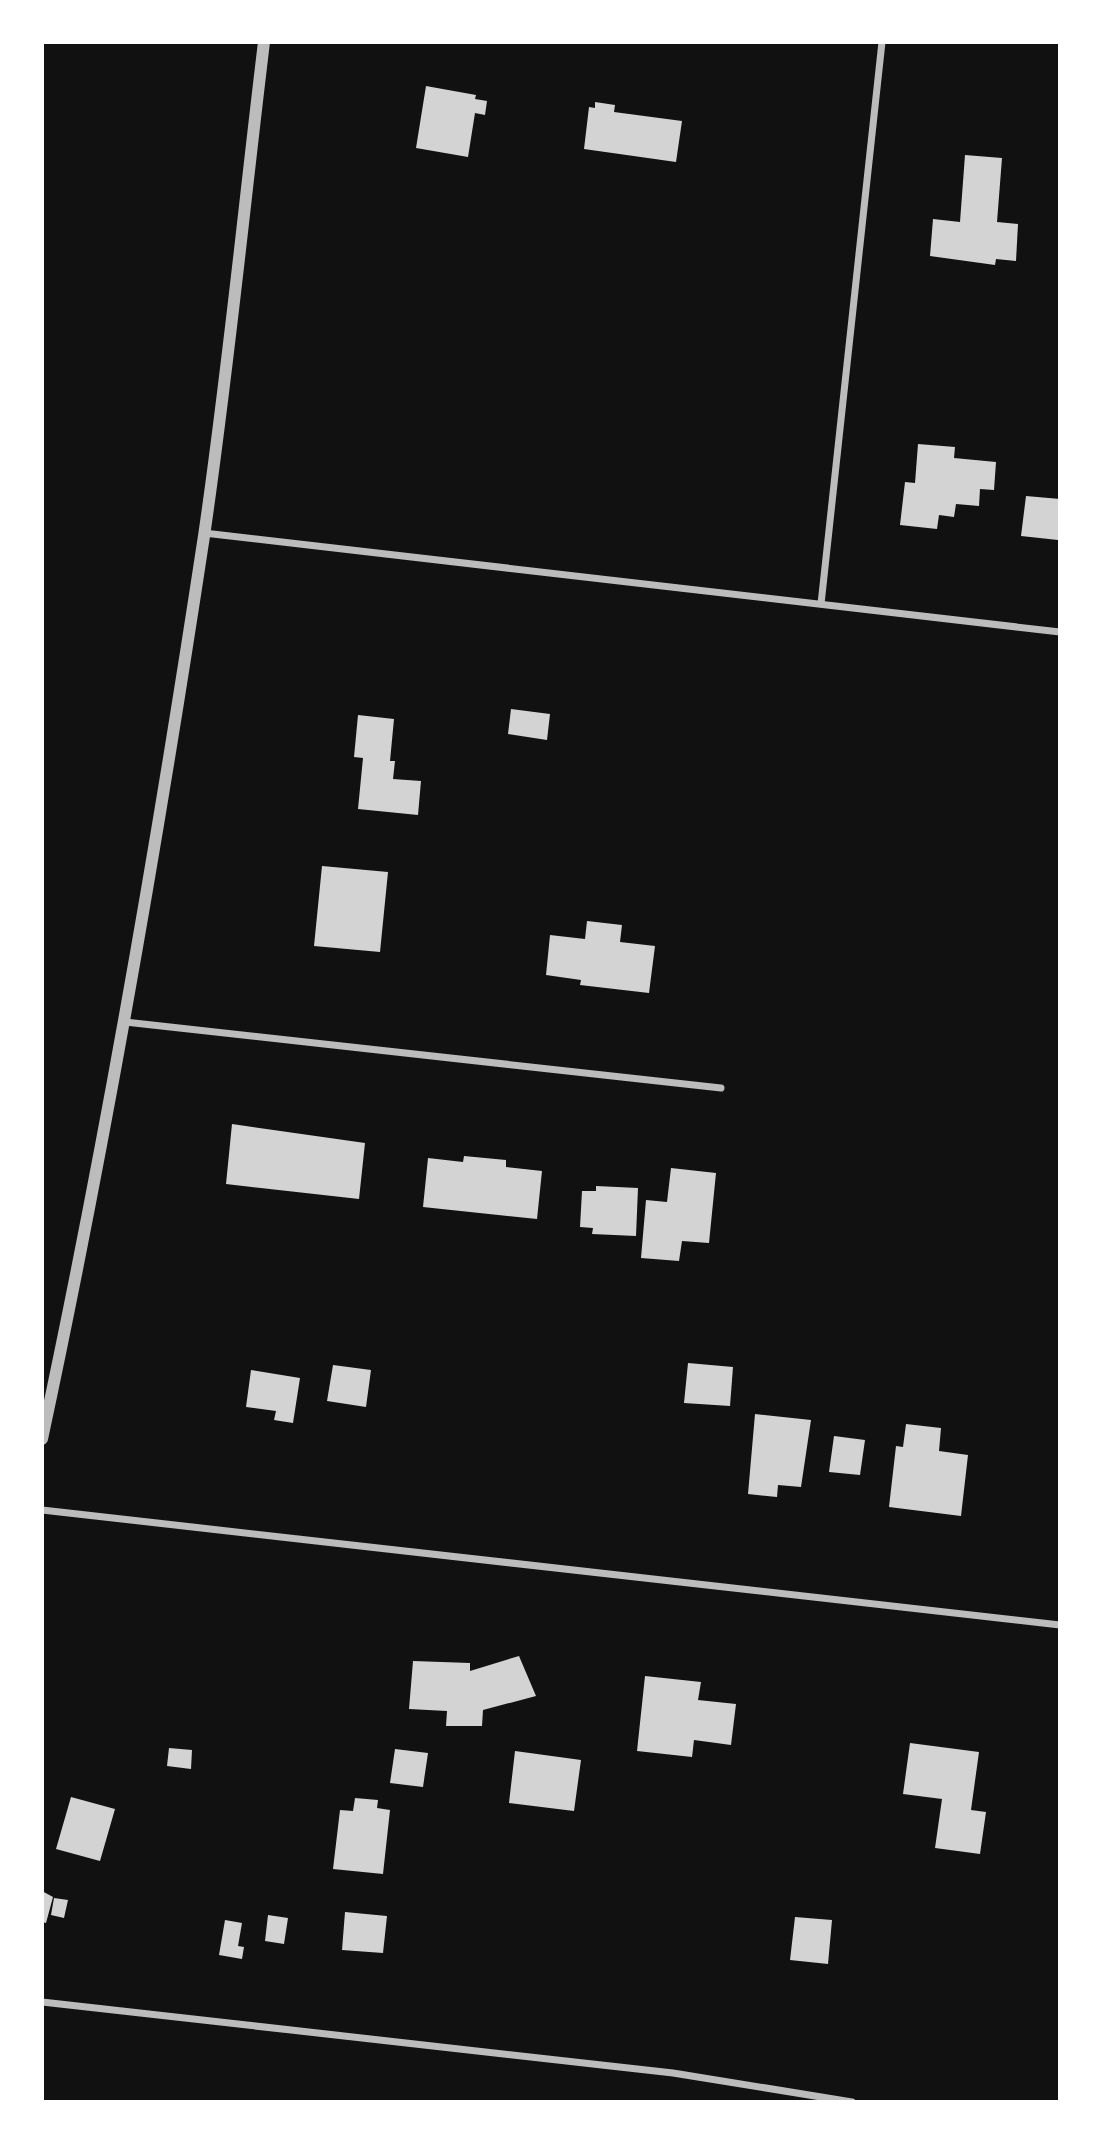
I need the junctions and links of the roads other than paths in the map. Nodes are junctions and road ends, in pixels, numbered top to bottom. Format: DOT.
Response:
graph roads {
  1 [pos="264,42"];
  2 [pos="882,42"];
  3 [pos="204,533"];
  4 [pos="821,604"];
  5 [pos="1060,632"];
  6 [pos="125,1022"];
  7 [pos="721,1088"];
  8 [pos="42,1439"];
  9 [pos="42,1510"];
  10 [pos="1060,1625"];
  11 [pos="42,2002"];
  12 [pos="852,2102"];
  1 -- 3 [label="street"];
  2 -- 4 [label="street"];
  3 -- 4 [label="street"];
  3 -- 6 [label="street"];
  4 -- 5 [label="street"];
  6 -- 7 [label="street"];
  6 -- 8 [label="street"];
  9 -- 10 [label="street"];
  11 -- 12 [label="street"];
}
